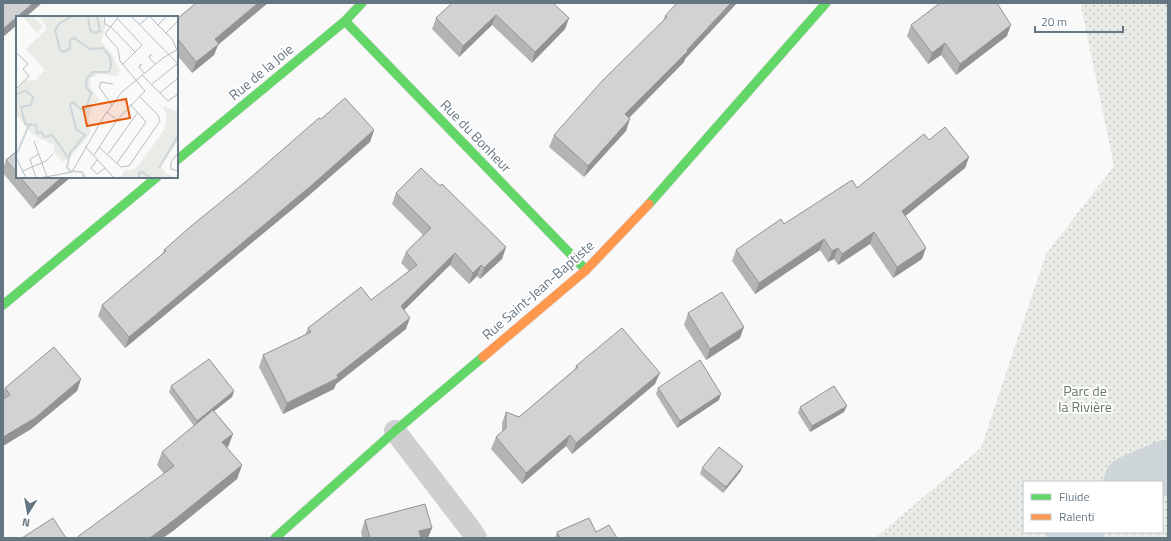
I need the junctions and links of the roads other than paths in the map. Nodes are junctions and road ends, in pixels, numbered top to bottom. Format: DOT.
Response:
graph roads {
  1 [pos="362,3"];
  2 [pos="826,3"];
  3 [pos="345,20"];
  4 [pos="178,159"];
  5 [pos="156,178"];
  6 [pos="586,270"];
  7 [pos="3,306"];
  8 [pos="395,431"];
  9 [pos="275,538"];
  10 [pos="476,538"];
  1 -- 3 [label="street, Rue de la Joie"];
  2 -- 6 [label="street, Rue Saint-Jean-Baptiste"];
  3 -- 4 [label="street, Rue de la Joie"];
  3 -- 6 [label="street, Rue du Bonheur"];
  5 -- 7 [label="street"];
  6 -- 8 [label="street, Rue Saint-Jean-Baptiste"];
  8 -- 9 [label="street, Rue Saint-Jean-Baptiste"];
  8 -- 10 [label="street"];
}
